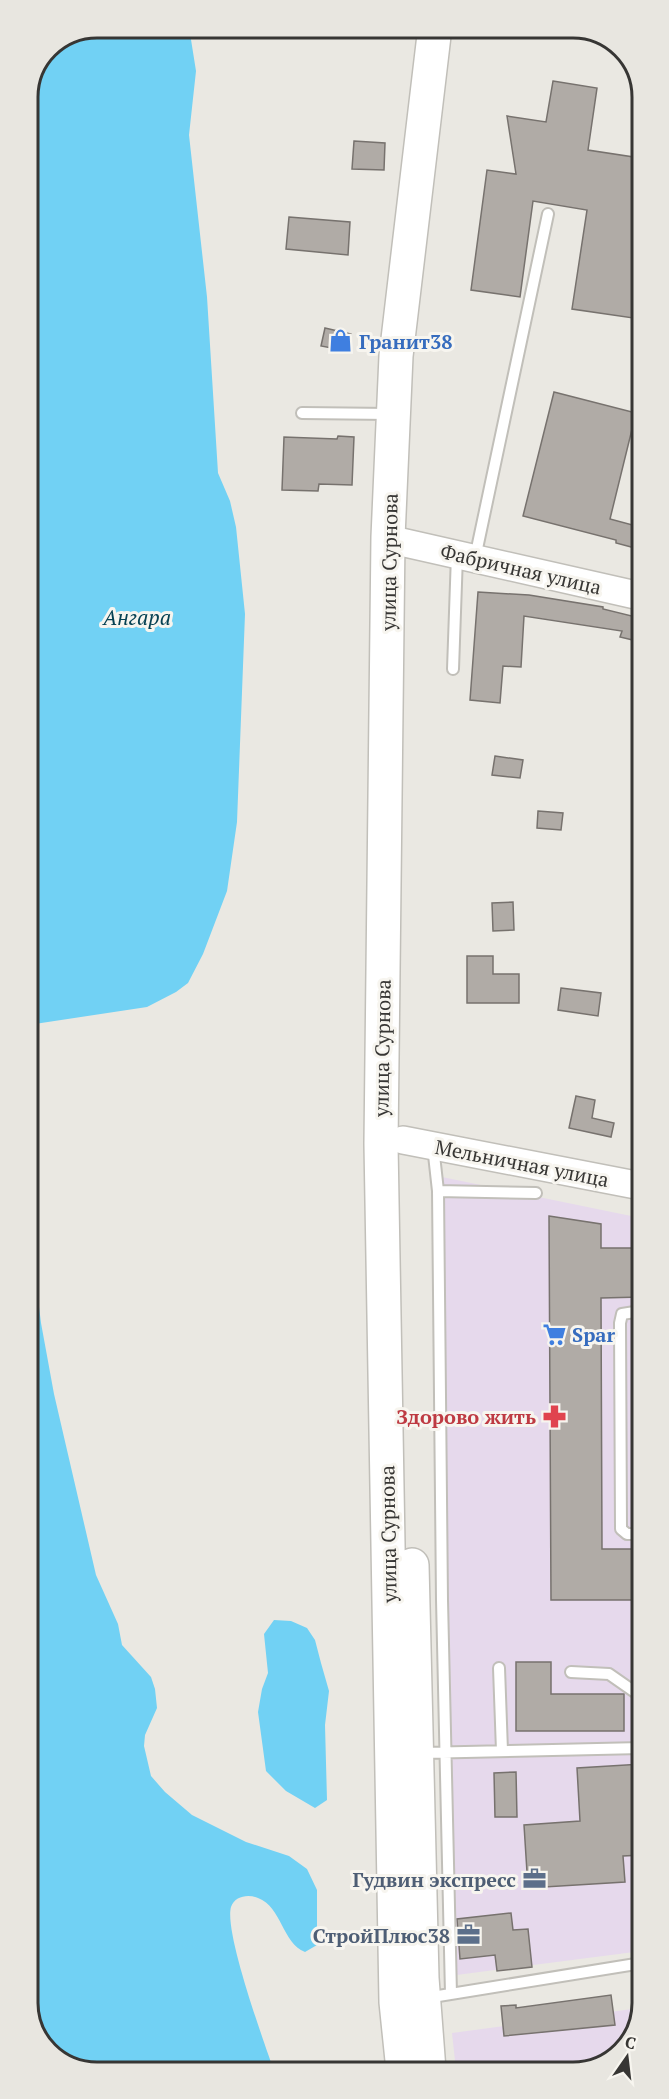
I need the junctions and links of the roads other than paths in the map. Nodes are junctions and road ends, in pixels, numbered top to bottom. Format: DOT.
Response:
graph roads {
  1 [pos="434,38"];
  2 [pos="448,38"];
  3 [pos="548,214"];
  4 [pos="302,413"];
  5 [pos="393,414"];
  6 [pos="401,542"];
  7 [pos="466,557"];
  8 [pos="632,594"];
  9 [pos="453,669"];
  10 [pos="418,1143"];
  11 [pos="632,1184"];
  12 [pos="438,1191"];
  13 [pos="536,1193"];
  14 [pos="632,1312"];
  15 [pos="632,1534"];
  16 [pos="499,1668"];
  17 [pos="571,1672"];
  18 [pos="632,1690"];
  19 [pos="632,1748"];
  20 [pos="502,1751"];
  21 [pos="431,1752"];
  22 [pos="632,1965"];
  23 [pos="438,1997"];
  24 [pos="402,2062"];
  25 [pos="430,2062"];
  1 -- 5 [label="main road, улица Сурнова"];
  2 -- 6 [label="main road, улица Сурнова"];
  3 -- 7 [label="lane"];
  4 -- 5 [label="lane"];
  5 -- 24 [label="main road, улица Сурнова"];
  6 -- 7 [label="street, Фабричная улица"];
  6 -- 10 [label="main road, улица Сурнова"];
  7 -- 8 [label="street, Фабричная улица"];
  7 -- 9 [label="lane"];
  10 -- 11 [label="street, Мельничная улица"];
  10 -- 12 [label="lane"];
  10 -- 21 [label="main road, улица Сурнова"];
  12 -- 13 [label="lane"];
  12 -- 21 [label="lane"];
  14 -- 15 [label="lane"];
  16 -- 20 [label="lane"];
  17 -- 18 [label="lane"];
  19 -- 20 [label="lane"];
  20 -- 21 [label="lane"];
  21 -- 23 [label="main road, улица Сурнова"];
  22 -- 23 [label="lane"];
  23 -- 25 [label="main road, улица Сурнова"];
}
